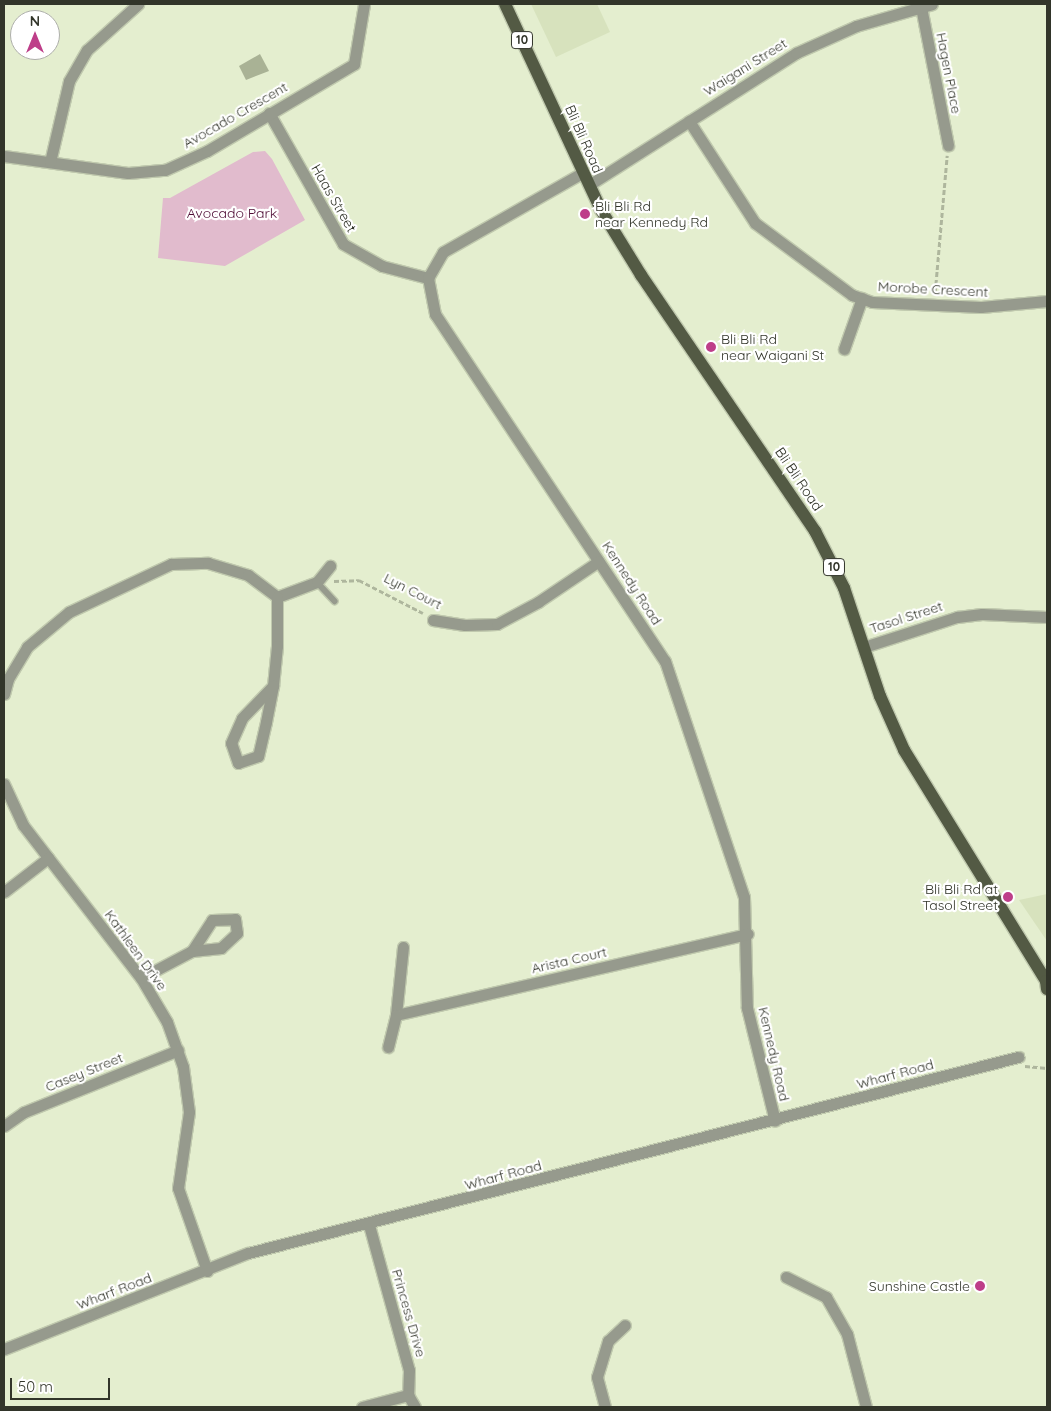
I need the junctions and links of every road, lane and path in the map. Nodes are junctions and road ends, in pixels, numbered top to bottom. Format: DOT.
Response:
graph roads {
  1 [pos="138,4"];
  2 [pos="364,4"];
  3 [pos="505,4"];
  4 [pos="927,5"];
  5 [pos="269,113"];
  6 [pos="688,121"];
  7 [pos="948,144"];
  8 [pos="4,156"];
  9 [pos="50,162"];
  10 [pos="582,174"];
  11 [pos="589,186"];
  12 [pos="428,278"];
  13 [pos="862,298"];
  14 [pos="1047,301"];
  15 [pos="934,305"];
  16 [pos="844,349"];
  17 [pos="599,561"];
  18 [pos="330,566"];
  19 [pos="317,582"];
  20 [pos="277,597"];
  21 [pos="334,601"];
  22 [pos="1047,617"];
  23 [pos="433,620"];
  24 [pos="864,647"];
  25 [pos="273,686"];
  26 [pos="4,694"];
  27 [pos="4,784"];
  28 [pos="48,858"];
  29 [pos="4,892"];
  30 [pos="748,934"];
  31 [pos="403,947"];
  32 [pos="192,951"];
  33 [pos="141,978"];
  34 [pos="1047,984"];
  35 [pos="396,1015"];
  36 [pos="388,1047"];
  37 [pos="178,1050"];
  38 [pos="1018,1057"];
  39 [pos="1047,1068"];
  40 [pos="775,1120"];
  41 [pos="4,1126"];
  42 [pos="369,1225"];
  43 [pos="207,1271"];
  44 [pos="786,1277"];
  45 [pos="625,1325"];
  46 [pos="4,1349"];
  47 [pos="408,1395"];
  48 [pos="362,1407"];
  49 [pos="415,1407"];
  50 [pos="604,1407"];
  51 [pos="866,1407"];
  1 -- 9 [label="street"];
  2 -- 5 [label="street, Avocado Crescent"];
  3 -- 10 [label="main road, Bli Bli Road / 10"];
  4 -- 6 [label="street, Waigani Street"];
  4 -- 7 [label="street, Hagen Place"];
  5 -- 9 [label="street, Avocado Crescent"];
  5 -- 12 [label="street, Haas Street"];
  6 -- 11 [label="street, Waigani Street"];
  6 -- 13 [label="street, Morobe Crescent"];
  7 -- 15 [label="path"];
  8 -- 9 [label="street, Avocado Crescent"];
  10 -- 11 [label="main road, Bli Bli Road / 10"];
  10 -- 12 [label="street"];
  11 -- 24 [label="main road, Bli Bli Road / 10"];
  12 -- 17 [label="street, Kennedy Road"];
  13 -- 15 [label="street, Morobe Crescent"];
  13 -- 16 [label="street"];
  14 -- 15 [label="street, Morobe Crescent"];
  17 -- 23 [label="street, Lyn Court"];
  17 -- 30 [label="street, Kennedy Road"];
  18 -- 19 [label="street"];
  19 -- 20 [label="street"];
  19 -- 21 [label="lane"];
  19 -- 23 [label="path, Lyn Court"];
  20 -- 25 [label="street"];
  20 -- 26 [label="street"];
  22 -- 24 [label="street, Tasol Street"];
  24 -- 34 [label="main road, Bli Bli Road / 10"];
  25 -- 25 [label="street"];
  27 -- 28 [label="street, Kathleen Drive"];
  28 -- 29 [label="street"];
  28 -- 33 [label="street, Kathleen Drive"];
  30 -- 35 [label="street, Arista Court"];
  30 -- 40 [label="street, Kennedy Road"];
  31 -- 35 [label="street"];
  32 -- 33 [label="street"];
  33 -- 37 [label="street, Kathleen Drive"];
  35 -- 36 [label="street"];
  37 -- 41 [label="street, Casey Street"];
  37 -- 43 [label="street, Kathleen Drive"];
  38 -- 39 [label="path"];
  38 -- 40 [label="street, Wharf Road"];
  40 -- 42 [label="street, Wharf Road"];
  42 -- 43 [label="street, Wharf Road"];
  42 -- 47 [label="street, Princess Drive"];
  43 -- 46 [label="street, Wharf Road"];
  44 -- 51 [label="street"];
  45 -- 50 [label="street"];
  47 -- 48 [label="street"];
  47 -- 49 [label="street"];
}
